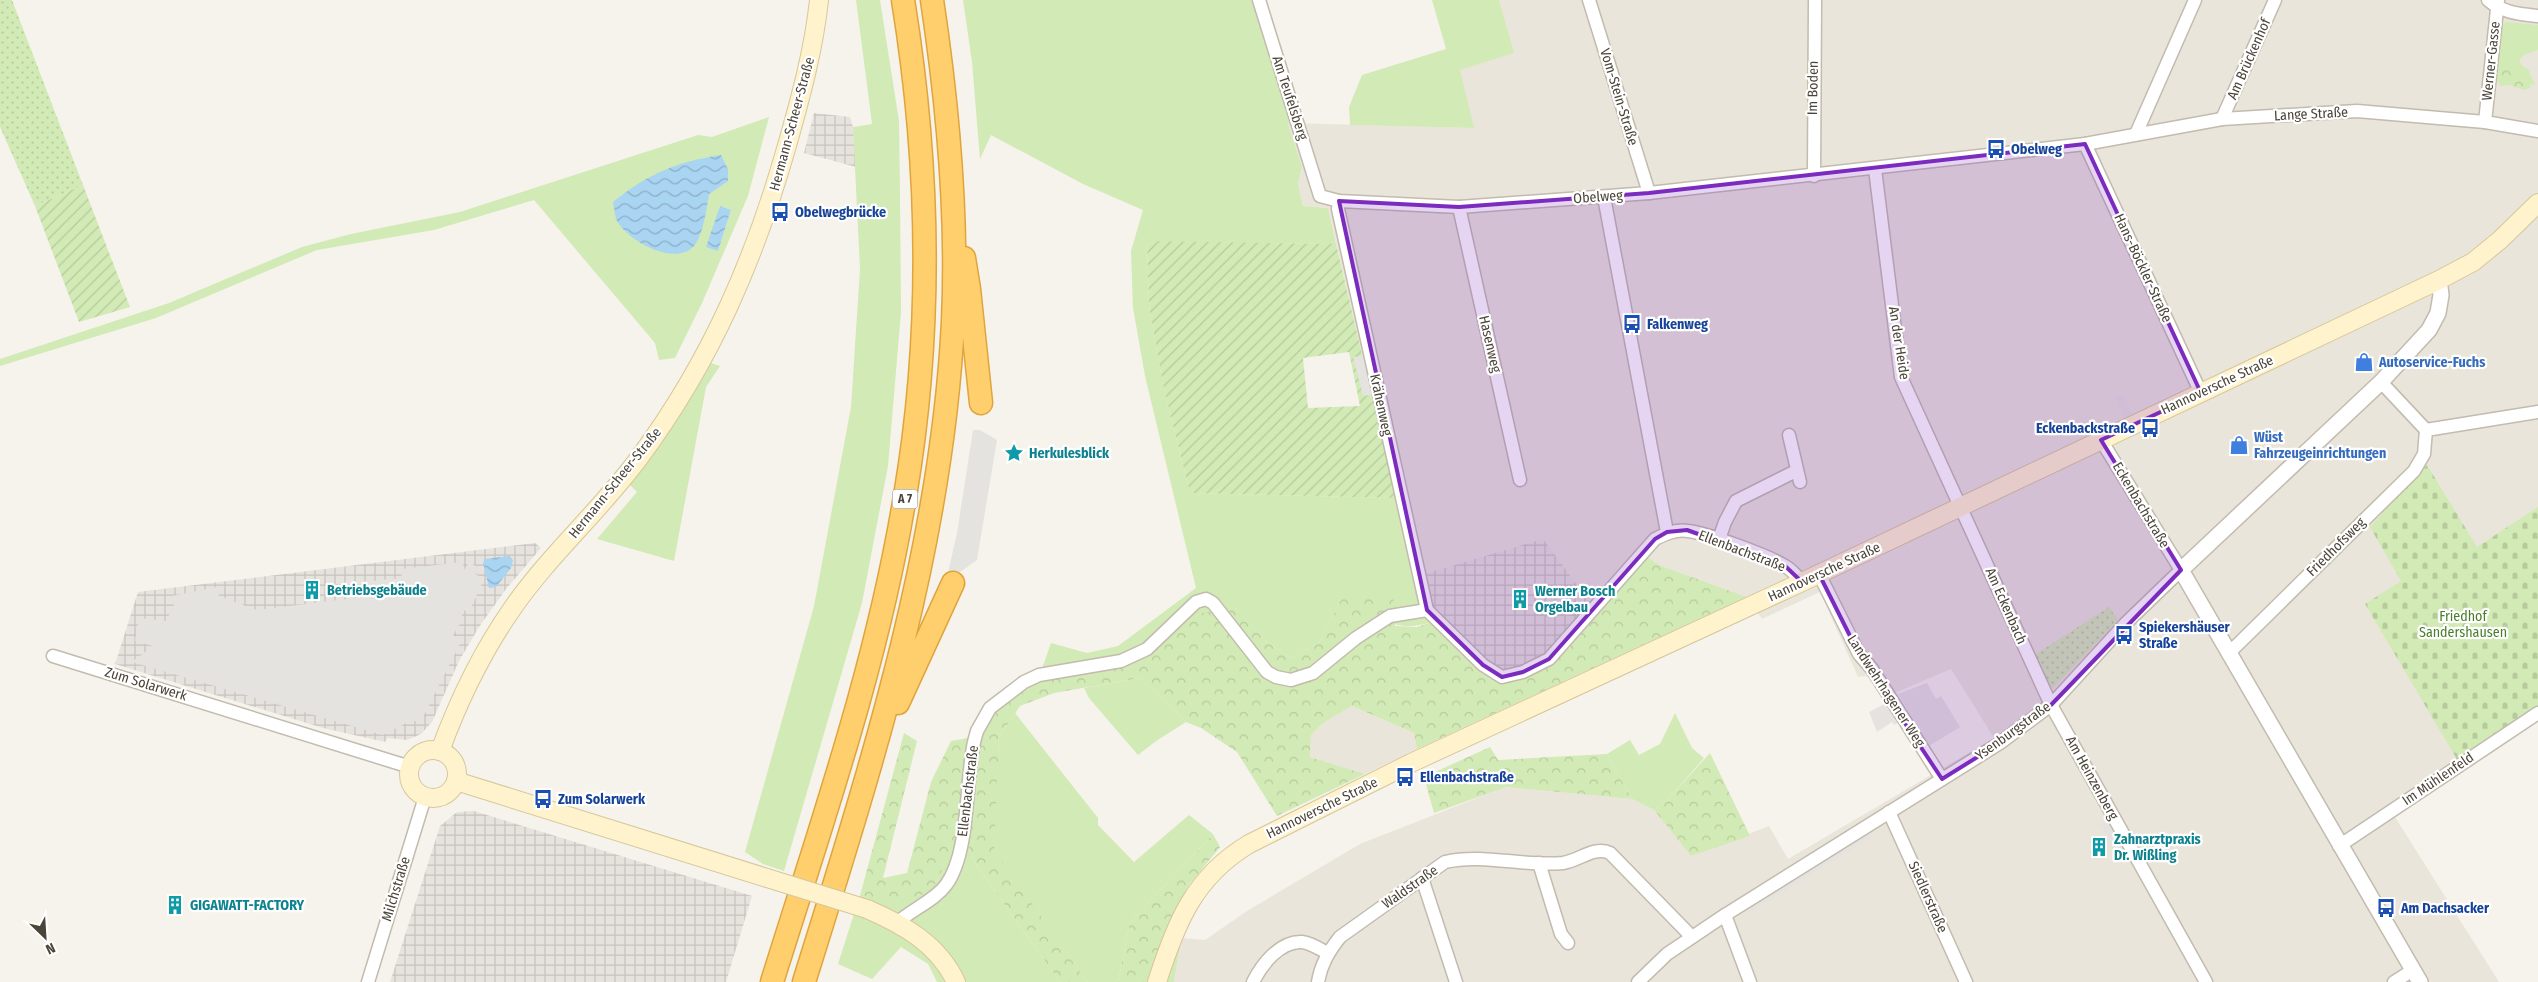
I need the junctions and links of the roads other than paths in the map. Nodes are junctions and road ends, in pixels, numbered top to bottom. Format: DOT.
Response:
graph roads {
  1 [pos="819,0"];
  2 [pos="903,0"];
  3 [pos="932,0"];
  4 [pos="1259,0"];
  5 [pos="1588,0"];
  6 [pos="1815,0"];
  7 [pos="2195,0"];
  8 [pos="2275,0"];
  9 [pos="2494,2"];
  10 [pos="2538,16"];
  11 [pos="2222,119"];
  12 [pos="2485,122"];
  13 [pos="2538,131"];
  14 [pos="2136,134"];
  15 [pos="2085,144"];
  16 [pos="1875,169"];
  17 [pos="1814,176"];
  18 [pos="1649,193"];
  19 [pos="1320,196"];
  20 [pos="1604,196"];
  21 [pos="1338,200"];
  22 [pos="2538,203"];
  23 [pos="954,204"];
  24 [pos="1459,207"];
  25 [pos="2439,280"];
  26 [pos="2381,382"];
  27 [pos="2201,393"];
  28 [pos="981,404"];
  29 [pos="2538,412"];
  30 [pos="2426,430"];
  31 [pos="1789,435"];
  32 [pos="2101,440"];
  33 [pos="1520,480"];
  34 [pos="1962,506"];
  35 [pos="1667,532"];
  36 [pos="1719,539"];
  37 [pos="2181,570"];
  38 [pos="1819,574"];
  39 [pos="1802,582"];
  40 [pos="953,583"];
  41 [pos="1427,610"];
  42 [pos="2228,654"];
  43 [pos="53,656"];
  44 [pos="2052,705"];
  45 [pos="2538,713"];
  46 [pos="877,738"];
  47 [pos="440,751"];
  48 [pos="410,767"];
  49 [pos="1942,779"];
  50 [pos="456,781"];
  51 [pos="425,797"];
  52 [pos="1889,812"];
  53 [pos="2339,846"];
  54 [pos="1539,863"];
  55 [pos="1422,878"];
  56 [pos="1724,915"];
  57 [pos="897,922"];
  58 [pos="1692,937"];
  59 [pos="1568,943"];
  60 [pos="1327,953"];
  61 [pos="2416,976"];
  62 [pos="368,982"];
  63 [pos="772,982"];
  64 [pos="804,982"];
  65 [pos="956,982"];
  66 [pos="1157,982"];
  67 [pos="1254,982"];
  68 [pos="1318,982"];
  69 [pos="1456,982"];
  70 [pos="1638,982"];
  71 [pos="1750,982"];
  72 [pos="1966,982"];
  73 [pos="2206,982"];
  74 [pos="2394,982"];
  1 -- 47 [label="main road, Hermann-Scheer-Straße"];
  2 -- 63 [label="highway, A 7"];
  3 -- 23 [label="highway, A 7"];
  4 -- 19 [label="street, Am Teufelsberg"];
  5 -- 18 [label="street, Vom-Stein-Straße"];
  6 -- 17 [label="street, Im Boden"];
  7 -- 14 [label="street"];
  8 -- 11 [label="street, Am Brückenhof"];
  9 -- 10 [label="street"];
  9 -- 12 [label="street, Werner-Gasse"];
  11 -- 12 [label="street, Lange Straße"];
  11 -- 14 [label="street, Lange Straße"];
  12 -- 13 [label="street, Lange Straße"];
  14 -- 15 [label="street, Lange Straße"];
  15 -- 16 [label="street, Obelweg"];
  15 -- 27 [label="street, Hans-Böckler-Straße"];
  16 -- 17 [label="street, Obelweg"];
  16 -- 34 [label="street, An der Heide"];
  17 -- 18 [label="street, Obelweg"];
  18 -- 20 [label="street, Obelweg"];
  19 -- 21 [label="street, Obelweg"];
  20 -- 24 [label="street, Obelweg"];
  20 -- 35 [label="street"];
  21 -- 24 [label="street, Obelweg"];
  21 -- 41 [label="street, Krähenweg"];
  22 -- 25 [label="main road, Hannoversche Straße"];
  23 -- 28 [label="highway"];
  23 -- 46 [label="highway, A 7"];
  24 -- 33 [label="street, Hasenweg"];
  25 -- 26 [label="street, Ysenburgstraße"];
  25 -- 27 [label="main road, Hannoversche Straße"];
  26 -- 30 [label="street"];
  26 -- 37 [label="street, Ysenburgstraße"];
  27 -- 32 [label="main road, Hannoversche Straße"];
  29 -- 30 [label="street"];
  30 -- 42 [label="street, Friedhofsweg"];
  31 -- 36 [label="street"];
  32 -- 34 [label="main road, Hannoversche Straße"];
  32 -- 37 [label="street, Eckenbachstraße"];
  34 -- 38 [label="main road, Hannoversche Straße"];
  34 -- 44 [label="street, Am Eckenbach"];
  35 -- 36 [label="street, Ellenbachstraße"];
  35 -- 41 [label="street"];
  36 -- 39 [label="street, Ellenbachstraße"];
  37 -- 42 [label="street"];
  37 -- 44 [label="street, Ysenburgstraße"];
  38 -- 39 [label="main road, Hannoversche Straße"];
  38 -- 49 [label="street, Landwehrhagener Weg"];
  39 -- 66 [label="main road, Hannoversche Straße"];
  40 -- 46 [label="highway"];
  41 -- 57 [label="street, Ellenbachstraße"];
  42 -- 53 [label="street"];
  43 -- 48 [label="street, Zum Solarwerk"];
  44 -- 49 [label="street, Ysenburgstraße"];
  44 -- 73 [label="street, Am Heinzenberg"];
  45 -- 53 [label="street, Im Mühlenfeld"];
  46 -- 64 [label="highway, A 7"];
  47 -- 48 [label="main road"];
  47 -- 50 [label="main road"];
  48 -- 51 [label="main road"];
  49 -- 52 [label="street, Ysenburgstraße"];
  50 -- 51 [label="main road"];
  50 -- 57 [label="main road, bridge"];
  51 -- 62 [label="street, Milchstraße"];
  52 -- 56 [label="street, Ysenburgstraße"];
  52 -- 72 [label="street, Siedlerstraße"];
  53 -- 61 [label="street"];
  54 -- 55 [label="street, Waldstraße"];
  54 -- 58 [label="street, Waldstraße"];
  54 -- 59 [label="street"];
  55 -- 60 [label="street, Waldstraße"];
  55 -- 69 [label="street"];
  56 -- 58 [label="street, Ysenburgstraße"];
  56 -- 71 [label="street"];
  57 -- 65 [label="main road"];
  58 -- 70 [label="street, Ysenburgstraße"];
  60 -- 67 [label="street"];
  60 -- 68 [label="street, Waldstraße"];
  61 -- 74 [label="street"];
}
